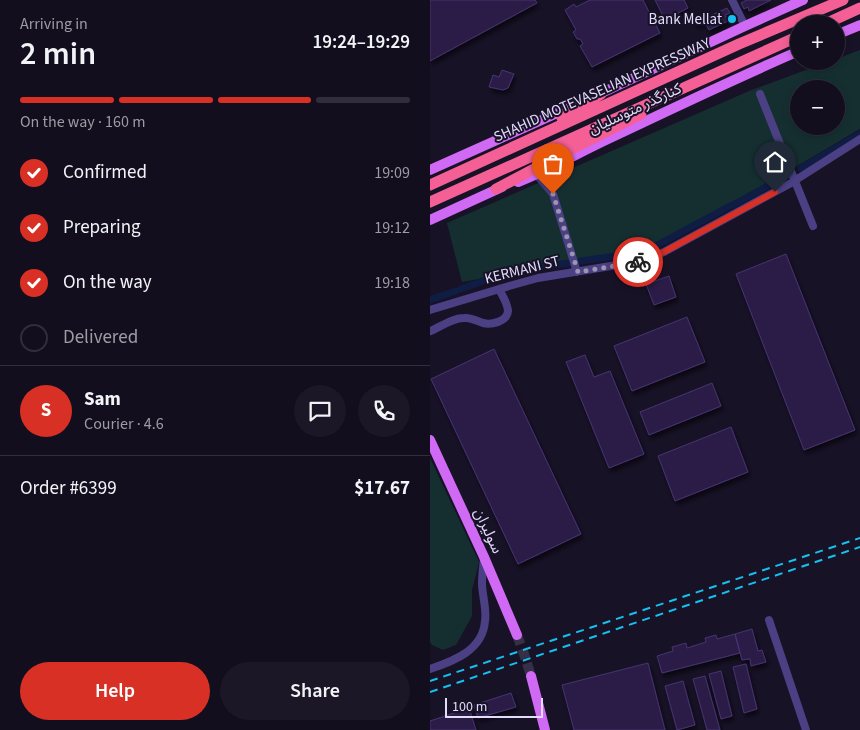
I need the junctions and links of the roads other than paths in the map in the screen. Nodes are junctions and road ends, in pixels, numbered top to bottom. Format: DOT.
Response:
graph roads {
  1 [pos="732,0"];
  2 [pos="803,0"];
  3 [pos="843,0"];
  4 [pos="860,8"];
  5 [pos="845,15"];
  6 [pos="860,25"];
  7 [pos="745,26"];
  8 [pos="845,31"];
  9 [pos="790,40"];
  10 [pos="790,55"];
  11 [pos="683,88"];
  12 [pos="601,94"];
  13 [pos="760,94"];
  14 [pos="860,139"];
  15 [pos="521,143"];
  16 [pos="430,170"];
  17 [pos="537,175"];
  18 [pos="795,181"];
  19 [pos="430,184"];
  20 [pos="496,189"];
  21 [pos="430,202"];
  22 [pos="430,220"];
  23 [pos="813,226"];
  24 [pos="578,272"];
  25 [pos="499,289"];
  26 [pos="430,310"];
  27 [pos="432,331"];
  28 [pos="430,440"];
  29 [pos="484,557"];
  30 [pos="769,620"];
  31 [pos="517,635"];
  32 [pos="430,668"];
  33 [pos="531,676"];
  34 [pos="545,730"];
  35 [pos="806,730"];
  1 -- 7 [label="street"];
  2 -- 7 [label="main road, کنارگذر متوسلیان"];
  3 -- 15 [label="highway, SHAHID MOTEVASELIAN EXPRESSWAY"];
  4 -- 5 [label="highway"];
  6 -- 8 [label="main road"];
  7 -- 12 [label="main road, کنارگذر متوسلیان"];
  9 -- 11 [label="highway, SHAHID MOTEVASELIAN EXPRESSWAY"];
  10 -- 17 [label="main road, کنارگذر متوسلیان"];
  11 -- 20 [label="highway"];
  11 -- 21 [label="highway, SHAHID MOTEVASELIAN EXPRESSWAY"];
  12 -- 15 [label="highway"];
  12 -- 16 [label="main road, کنارگذر متوسلیان"];
  13 -- 18 [label="street"];
  14 -- 18 [label="street, KERMANI ST"];
  15 -- 19 [label="highway, SHAHID MOTEVASELIAN EXPRESSWAY"];
  17 -- 20 [label="main road, کنارگذر متوسلیان"];
  17 -- 24 [label="street"];
  18 -- 23 [label="street"];
  18 -- 24 [label="street, KERMANI ST"];
  20 -- 22 [label="main road, کنارگذر متوسلیان"];
  24 -- 25 [label="street, KERMANI ST"];
  25 -- 26 [label="street, KERMANI ST"];
  25 -- 27 [label="street"];
  28 -- 29 [label="main road, سولیران"];
  29 -- 31 [label="main road, سولیران"];
  29 -- 32 [label="street"];
  30 -- 35 [label="street"];
  33 -- 34 [label="main road"];
}
